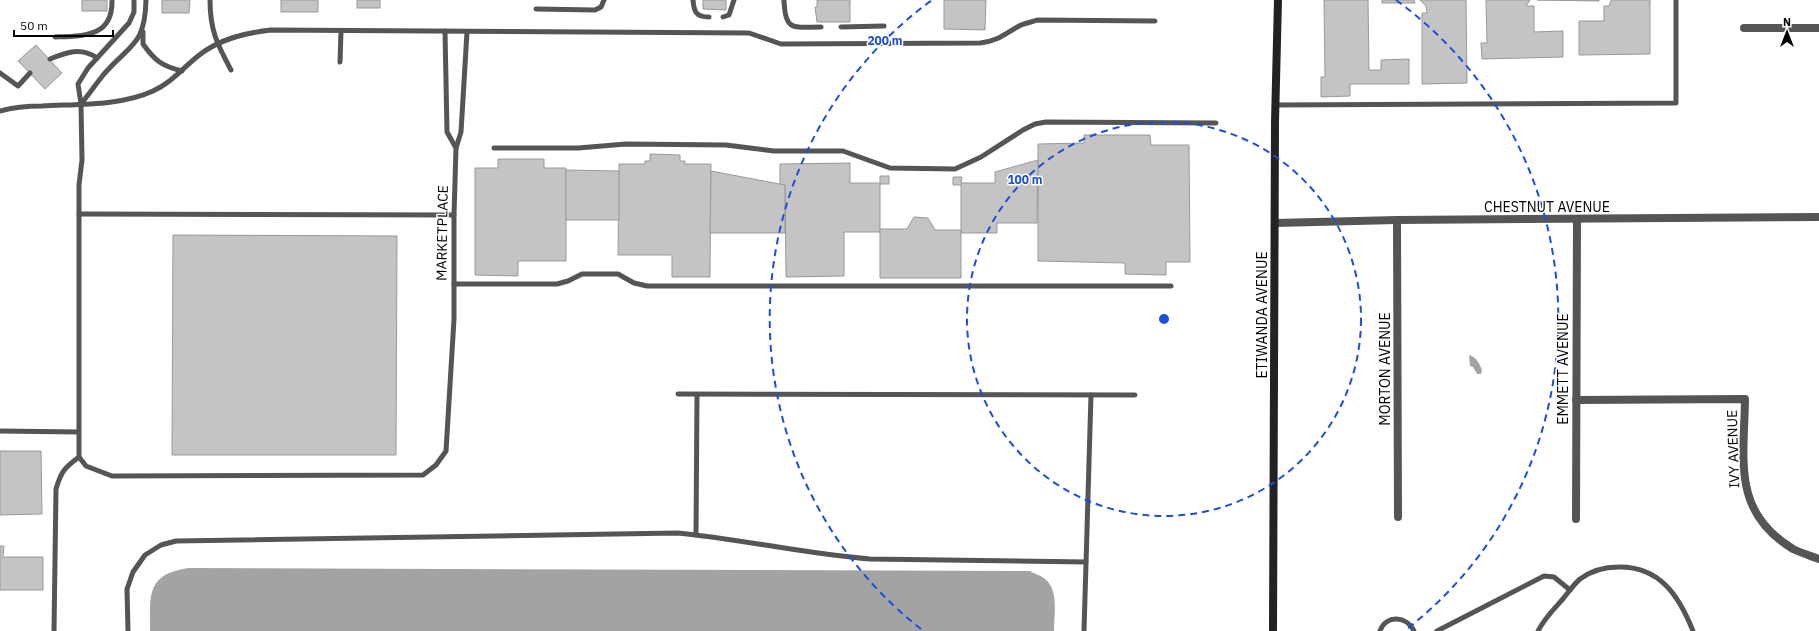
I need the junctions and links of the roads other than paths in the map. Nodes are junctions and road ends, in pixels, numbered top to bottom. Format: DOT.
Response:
graph roads {
  1 [pos="112,0"];
  2 [pos="134,0"];
  3 [pos="146,0"];
  4 [pos="210,0"];
  5 [pos="604,0"];
  6 [pos="694,0"];
  7 [pos="734,0"];
  8 [pos="784,0"];
  9 [pos="1278,0"];
  10 [pos="1676,0"];
  11 [pos="536,9"];
  12 [pos="709,17"];
  13 [pos="723,17"];
  14 [pos="1155,21"];
  15 [pos="884,26"];
  16 [pos="144,27"];
  17 [pos="821,27"];
  18 [pos="841,27"];
  19 [pos="1744,28"];
  20 [pos="1819,28"];
  21 [pos="341,31"];
  22 [pos="445,31"];
  23 [pos="467,32"];
  24 [pos="55,37"];
  25 [pos="217,45"];
  26 [pos="97,58"];
  27 [pos="50,59"];
  28 [pos="340,62"];
  29 [pos="231,70"];
  30 [pos="182,71"];
  31 [pos="30,73"];
  32 [pos="0,74"];
  33 [pos="81,104"];
  34 [pos="1275,105"];
  35 [pos="0,111"];
  36 [pos="1216,123"];
  37 [pos="456,148"];
  38 [pos="494,148"];
  39 [pos="79,214"];
  40 [pos="454,215"];
  41 [pos="1819,217"];
  42 [pos="1397,220"];
  43 [pos="1577,220"];
  44 [pos="1275,223"];
  45 [pos="454,284"];
  46 [pos="1171,286"];
  47 [pos="678,394"];
  48 [pos="697,395"];
  49 [pos="1091,395"];
  50 [pos="1135,395"];
  51 [pos="1576,400"];
  52 [pos="0,431"];
  53 [pos="78,432"];
  54 [pos="79,457"];
  55 [pos="1398,517"];
  56 [pos="1576,518"];
  57 [pos="696,535"];
  58 [pos="1819,559"];
  59 [pos="1086,562"];
  60 [pos="1570,590"];
  61 [pos="54,631"];
  62 [pos="128,631"];
  63 [pos="1084,631"];
  64 [pos="1273,631"];
  65 [pos="1380,631"];
  66 [pos="1414,631"];
  67 [pos="1437,631"];
  68 [pos="1538,631"];
  69 [pos="1693,631"];
  1 -- 24 [label="lane"];
  2 -- 26 [label="lane"];
  3 -- 16 [label="lane"];
  4 -- 25 [label="lane"];
  5 -- 11 [label="lane"];
  6 -- 12 [label="lane"];
  7 -- 13 [label="lane"];
  8 -- 17 [label="lane"];
  9 -- 34 [label="main road, ETIWANDA AVENUE"];
  10 -- 34 [label="lane"];
  14 -- 23 [label="lane"];
  15 -- 18 [label="lane"];
  16 -- 30 [label="lane"];
  16 -- 33 [label="lane"];
  19 -- 20 [label="street"];
  21 -- 22 [label="lane"];
  21 -- 25 [label="lane"];
  21 -- 28 [label="lane"];
  22 -- 23 [label="lane"];
  22 -- 37 [label="lane, MARKETPLACE"];
  23 -- 37 [label="lane, MARKETPLACE"];
  25 -- 29 [label="lane"];
  25 -- 30 [label="lane"];
  26 -- 27 [label="lane"];
  26 -- 33 [label="lane"];
  30 -- 33 [label="lane"];
  31 -- 32 [label="lane"];
  33 -- 35 [label="lane"];
  33 -- 39 [label="lane"];
  34 -- 44 [label="main road, ETIWANDA AVENUE"];
  36 -- 38 [label="lane"];
  37 -- 40 [label="lane, MARKETPLACE"];
  39 -- 40 [label="lane"];
  39 -- 53 [label="lane"];
  40 -- 45 [label="lane, MARKETPLACE"];
  41 -- 43 [label="street, CHESTNUT AVENUE"];
  42 -- 43 [label="street, CHESTNUT AVENUE"];
  42 -- 44 [label="street, CHESTNUT AVENUE"];
  42 -- 55 [label="street, MORTON AVENUE"];
  43 -- 51 [label="street, EMMETT AVENUE"];
  44 -- 64 [label="main road, ETIWANDA AVENUE"];
  45 -- 46 [label="lane"];
  45 -- 54 [label="lane, MARKETPLACE"];
  47 -- 48 [label="lane"];
  48 -- 49 [label="lane"];
  48 -- 57 [label="lane"];
  49 -- 50 [label="lane"];
  49 -- 59 [label="lane"];
  51 -- 56 [label="street, EMMETT AVENUE"];
  51 -- 58 [label="street, IVY AVENUE"];
  52 -- 53 [label="lane"];
  53 -- 54 [label="lane"];
  54 -- 61 [label="lane"];
  57 -- 59 [label="lane"];
  57 -- 62 [label="lane"];
  59 -- 63 [label="lane"];
  60 -- 67 [label="lane"];
  60 -- 68 [label="lane"];
  60 -- 69 [label="lane"];
  65 -- 66 [label="lane"];
}
